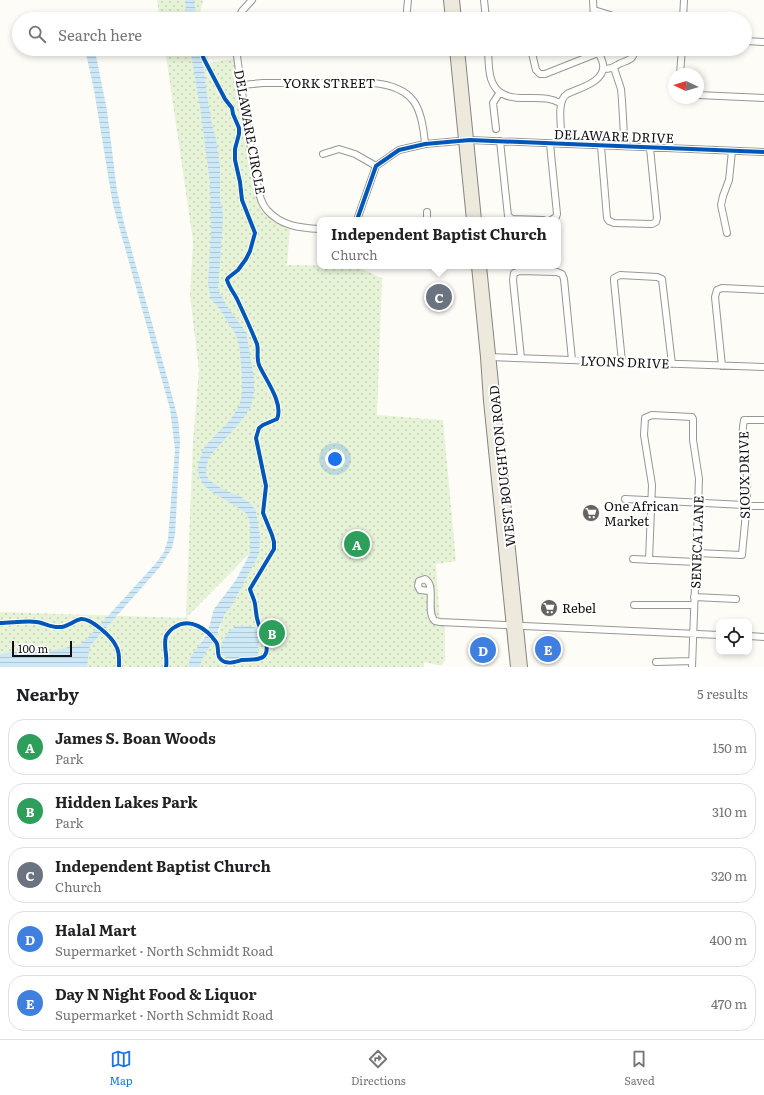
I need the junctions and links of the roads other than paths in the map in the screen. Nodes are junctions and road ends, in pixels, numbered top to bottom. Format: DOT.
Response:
graph roads {
  1 [pos="252,0"];
  2 [pos="408,0"];
  3 [pos="448,0"];
  4 [pos="455,0"];
  5 [pos="484,0"];
  6 [pos="593,0"];
  7 [pos="684,0"];
  8 [pos="407,10"];
  9 [pos="594,10"];
  10 [pos="242,12"];
  11 [pos="449,12"];
  12 [pos="456,12"];
  13 [pos="485,12"];
  14 [pos="600,12"];
  15 [pos="683,12"];
  16 [pos="752,41"];
  17 [pos="764,42"];
  18 [pos="237,56"];
  19 [pos="455,56"];
  20 [pos="461,56"];
  21 [pos="488,56"];
  22 [pos="533,56"];
  23 [pos="586,56"];
  24 [pos="600,56"];
  25 [pos="633,56"];
  26 [pos="681,56"];
  27 [pos="614,68"];
  28 [pos="680,68"];
  29 [pos="603,69"];
  30 [pos="242,85"];
  31 [pos="500,92"];
  32 [pos="704,95"];
  33 [pos="764,98"];
  34 [pos="560,103"];
  35 [pos="496,129"];
  36 [pos="624,136"];
  37 [pos="467,140"];
  38 [pos="500,142"];
  39 [pos="425,144"];
  40 [pos="550,144"];
  41 [pos="561,144"];
  42 [pos="600,146"];
  43 [pos="650,148"];
  44 [pos="732,151"];
  45 [pos="764,152"];
  46 [pos="323,154"];
  47 [pos="376,166"];
  48 [pos="427,212"];
  49 [pos="359,217"];
  50 [pos="427,217"];
  51 [pos="471,217"];
  52 [pos="477,217"];
  53 [pos="509,217"];
  54 [pos="556,217"];
  55 [pos="317,229"];
  56 [pos="727,232"];
  57 [pos="476,269"];
  58 [pos="482,269"];
  59 [pos="764,290"];
  60 [pos="483,311"];
  61 [pos="488,357"];
  62 [pos="520,358"];
  63 [pos="572,360"];
  64 [pos="622,362"];
  65 [pos="672,364"];
  66 [pos="722,366"];
  67 [pos="764,367"];
  68 [pos="764,420"];
  69 [pos="625,499"];
  70 [pos="651,501"];
  71 [pos="699,503"];
  72 [pos="746,505"];
  73 [pos="764,506"];
  74 [pos="696,553"];
  75 [pos="633,559"];
  76 [pos="649,560"];
  77 [pos="696,562"];
  78 [pos="430,591"];
  79 [pos="694,597"];
  80 [pos="736,598"];
  81 [pos="634,605"];
  82 [pos="694,605"];
  83 [pos="515,626"];
  84 [pos="693,634"];
  85 [pos="716,635"];
  86 [pos="752,636"];
  87 [pos="764,637"];
  88 [pos="656,662"];
  89 [pos="692,664"];
  90 [pos="515,667"];
  91 [pos="523,667"];
  1 -- 10 [label="street"];
  2 -- 8 [label="street"];
  3 -- 11 [label="main road"];
  4 -- 12 [label="main road"];
  5 -- 13 [label="street"];
  6 -- 9 [label="street"];
  7 -- 15 [label="street"];
  9 -- 14 [label="street"];
  16 -- 17 [label="street"];
  18 -- 30 [label="street, DELAWARE CIRCLE"];
  19 -- 37 [label="main road"];
  20 -- 37 [label="main road"];
  21 -- 31 [label="street"];
  22 -- 23 [label="street"];
  24 -- 29 [label="street"];
  25 -- 27 [label="street"];
  26 -- 28 [label="street"];
  27 -- 29 [label="street"];
  27 -- 36 [label="street"];
  29 -- 34 [label="street"];
  30 -- 39 [label="street, YORK STREET"];
  30 -- 55 [label="street, DELAWARE CIRCLE"];
  31 -- 34 [label="street"];
  31 -- 35 [label="street"];
  32 -- 33 [label="street"];
  34 -- 41 [label="street"];
  37 -- 38 [label="street, DELAWARE DRIVE"];
  37 -- 39 [label="street"];
  37 -- 51 [label="main road"];
  37 -- 52 [label="main road"];
  38 -- 40 [label="street, DELAWARE DRIVE"];
  38 -- 53 [label="street"];
  39 -- 47 [label="street"];
  40 -- 41 [label="street, DELAWARE DRIVE"];
  40 -- 54 [label="street"];
  41 -- 42 [label="street, DELAWARE DRIVE"];
  42 -- 43 [label="street, DELAWARE DRIVE"];
  42 -- 43 [label="street"];
  43 -- 44 [label="street, DELAWARE DRIVE"];
  44 -- 45 [label="street, DELAWARE DRIVE"];
  44 -- 56 [label="street"];
  46 -- 47 [label="street"];
  47 -- 49 [label="street"];
  48 -- 50 [label="street"];
  57 -- 60 [label="main road, WEST BOUGHTON ROAD"];
  58 -- 60 [label="main road, WEST BOUGHTON ROAD"];
  59 -- 66 [label="street"];
  60 -- 61 [label="main road, WEST BOUGHTON ROAD"];
  61 -- 62 [label="street, LYONS DRIVE"];
  61 -- 83 [label="main road, WEST BOUGHTON ROAD"];
  62 -- 63 [label="street, LYONS DRIVE"];
  62 -- 63 [label="street"];
  63 -- 64 [label="street, LYONS DRIVE"];
  64 -- 65 [label="street, LYONS DRIVE"];
  64 -- 65 [label="street"];
  65 -- 66 [label="street, LYONS DRIVE"];
  66 -- 67 [label="street, LYONS DRIVE"];
  68 -- 72 [label="street, SIOUX DRIVE"];
  69 -- 70 [label="street"];
  70 -- 71 [label="street"];
  70 -- 71 [label="street, SENECA LANE"];
  70 -- 76 [label="street"];
  71 -- 72 [label="street"];
  71 -- 74 [label="street, SENECA LANE"];
  72 -- 73 [label="street"];
  72 -- 74 [label="street, SIOUX DRIVE"];
  74 -- 77 [label="street, SENECA LANE"];
  75 -- 76 [label="street"];
  76 -- 77 [label="street"];
  77 -- 79 [label="street, SENECA LANE"];
  78 -- 83 [label="street"];
  79 -- 80 [label="street"];
  79 -- 82 [label="street, SENECA LANE"];
  81 -- 82 [label="street"];
  82 -- 84 [label="street, SENECA LANE"];
  83 -- 84 [label="street"];
  83 -- 90 [label="main road, WEST BOUGHTON ROAD"];
  83 -- 91 [label="main road, WEST BOUGHTON ROAD"];
  84 -- 85 [label="street"];
  84 -- 89 [label="street, SENECA LANE"];
  86 -- 87 [label="street"];
  88 -- 89 [label="street"];
}
